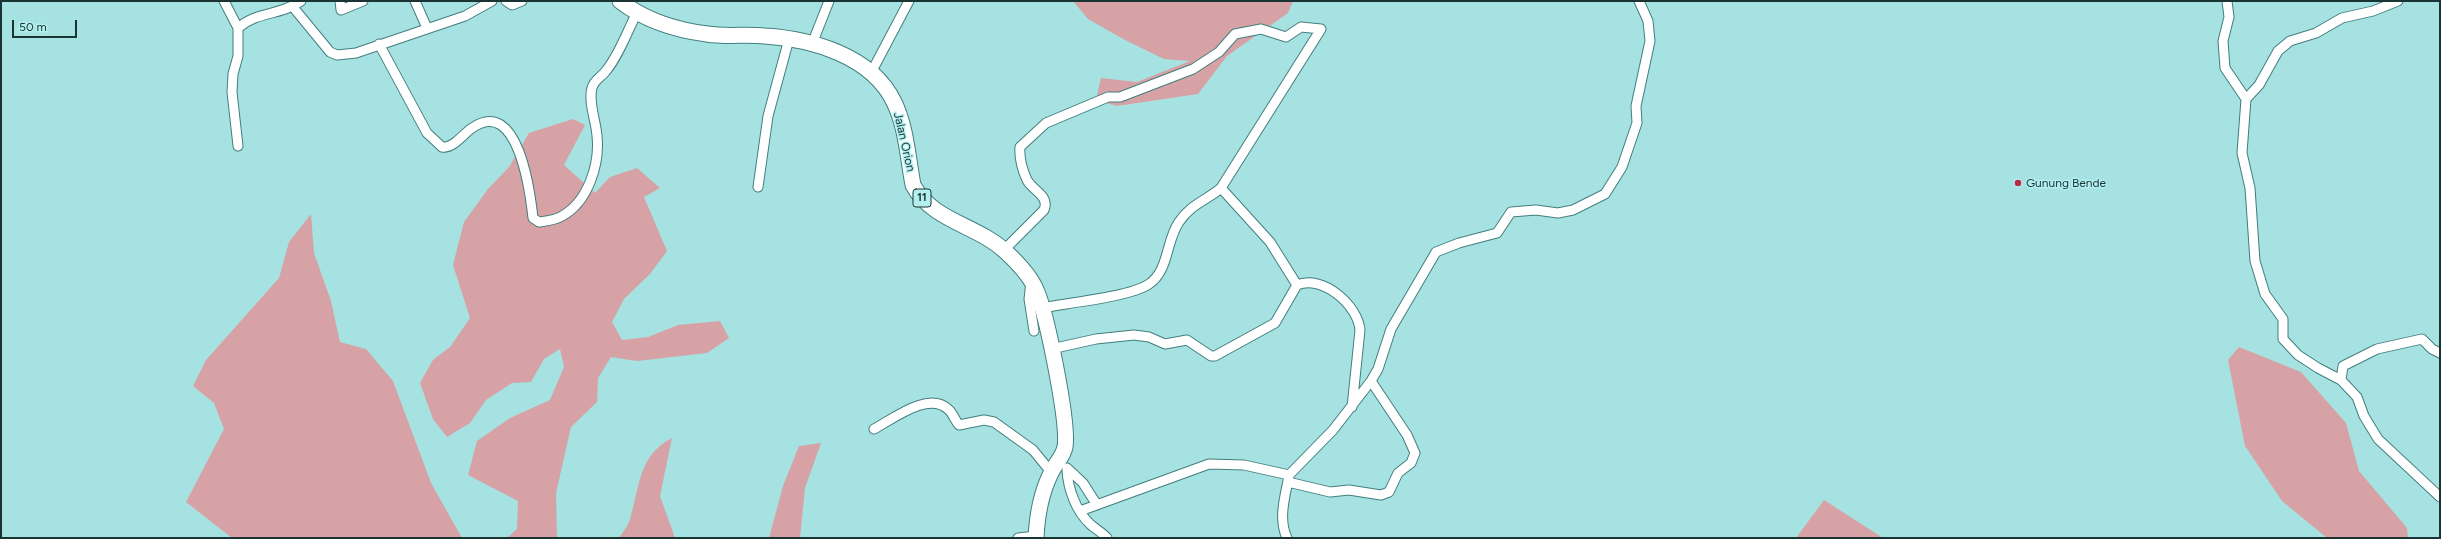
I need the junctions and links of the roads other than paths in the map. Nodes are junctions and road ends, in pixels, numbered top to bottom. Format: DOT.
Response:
graph roads {
  1 [pos="224,1"];
  2 [pos="340,1"];
  3 [pos="363,1"];
  4 [pos="415,1"];
  5 [pos="492,1"];
  6 [pos="506,1"];
  7 [pos="522,1"];
  8 [pos="620,1"];
  9 [pos="829,1"];
  10 [pos="909,1"];
  11 [pos="1639,1"];
  12 [pos="2227,1"];
  13 [pos="2398,1"];
  14 [pos="297,3"];
  15 [pos="637,13"];
  16 [pos="238,28"];
  17 [pos="427,28"];
  18 [pos="789,39"];
  19 [pos="379,44"];
  20 [pos="812,44"];
  21 [pos="872,71"];
  22 [pos="2246,99"];
  23 [pos="238,146"];
  24 [pos="758,187"];
  25 [pos="1221,188"];
  26 [pos="1004,250"];
  27 [pos="1031,280"];
  28 [pos="1297,285"];
  29 [pos="1041,308"];
  30 [pos="1034,331"];
  31 [pos="1051,348"];
  32 [pos="2440,353"];
  33 [pos="2341,380"];
  34 [pos="1371,381"];
  35 [pos="1351,408"];
  36 [pos="874,429"];
  37 [pos="1063,453"];
  38 [pos="1067,470"];
  39 [pos="1051,472"];
  40 [pos="1289,478"];
  41 [pos="2440,497"];
  42 [pos="1097,505"];
  43 [pos="1080,511"];
  44 [pos="1036,537"];
  45 [pos="1018,538"];
  46 [pos="1107,538"];
  47 [pos="1286,538"];
  1 -- 16 [label="street"];
  2 -- 3 [label="street"];
  4 -- 17 [label="street"];
  5 -- 17 [label="street"];
  6 -- 7 [label="street"];
  8 -- 15 [label="highway, Jalan Orion / 11"];
  9 -- 20 [label="street"];
  10 -- 21 [label="street"];
  11 -- 34 [label="street"];
  12 -- 22 [label="street"];
  13 -- 22 [label="street"];
  14 -- 16 [label="street"];
  14 -- 19 [label="street"];
  15 -- 18 [label="highway, Jalan Orion / 11"];
  15 -- 19 [label="street"];
  16 -- 23 [label="street"];
  17 -- 19 [label="street"];
  18 -- 20 [label="highway, Jalan Orion / 11"];
  18 -- 24 [label="street"];
  20 -- 21 [label="highway, Jalan Orion / 11"];
  21 -- 26 [label="highway, Jalan Orion / 11"];
  22 -- 33 [label="street"];
  25 -- 26 [label="street"];
  25 -- 28 [label="street"];
  25 -- 29 [label="street"];
  26 -- 27 [label="highway, Jalan Orion / 11"];
  27 -- 29 [label="highway, Jalan Orion / 11"];
  27 -- 30 [label="street"];
  28 -- 31 [label="street"];
  28 -- 35 [label="street"];
  29 -- 31 [label="highway, Jalan Orion / 11"];
  31 -- 37 [label="highway, Jalan Orion / 11"];
  32 -- 33 [label="street"];
  33 -- 41 [label="street"];
  34 -- 35 [label="street"];
  34 -- 40 [label="street"];
  35 -- 40 [label="street"];
  36 -- 39 [label="street"];
  37 -- 38 [label="street"];
  37 -- 39 [label="highway, Jalan Orion / 11"];
  38 -- 42 [label="street"];
  38 -- 43 [label="street"];
  39 -- 44 [label="highway, Jalan Orion / 11"];
  40 -- 42 [label="street"];
  40 -- 47 [label="street"];
  42 -- 43 [label="street"];
  43 -- 46 [label="street"];
  44 -- 45 [label="street"];
}
